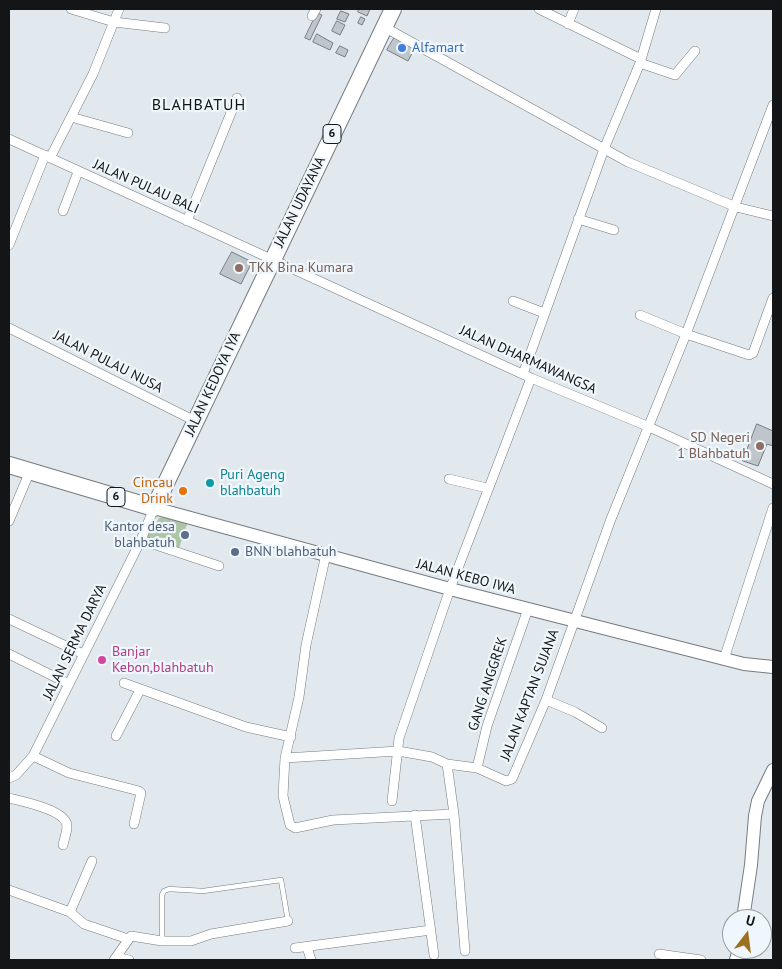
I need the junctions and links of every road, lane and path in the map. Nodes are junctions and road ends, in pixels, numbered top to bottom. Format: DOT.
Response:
graph roads {
  1 [pos="71,9"];
  2 [pos="119,9"];
  3 [pos="393,9"];
  4 [pos="539,9"];
  5 [pos="574,9"];
  6 [pos="656,9"];
  7 [pos="114,22"];
  8 [pos="568,24"];
  9 [pos="384,27"];
  10 [pos="165,28"];
  11 [pos="695,52"];
  12 [pos="640,61"];
  13 [pos="237,98"];
  14 [pos="773,105"];
  15 [pos="71,117"];
  16 [pos="128,133"];
  17 [pos="9,139"];
  18 [pos="604,149"];
  19 [pos="48,157"];
  20 [pos="78,172"];
  21 [pos="736,206"];
  22 [pos="63,211"];
  23 [pos="773,216"];
  24 [pos="578,219"];
  25 [pos="187,221"];
  26 [pos="614,230"];
  27 [pos="9,245"];
  28 [pos="272,260"];
  29 [pos="773,298"];
  30 [pos="514,301"];
  31 [pos="544,313"];
  32 [pos="640,315"];
  33 [pos="9,328"];
  34 [pos="686,334"];
  35 [pos="527,376"];
  36 [pos="195,422"];
  37 [pos="647,426"];
  38 [pos="9,465"];
  39 [pos="30,471"];
  40 [pos="449,479"];
  41 [pos="773,484"];
  42 [pos="487,488"];
  43 [pos="154,508"];
  44 [pos="773,508"];
  45 [pos="9,521"];
  46 [pos="141,540"];
  47 [pos="326,554"];
  48 [pos="219,566"];
  49 [pos="450,589"];
  50 [pos="528,609"];
  51 [pos="9,619"];
  52 [pos="574,621"];
  53 [pos="9,654"];
  54 [pos="83,654"];
  55 [pos="724,659"];
  56 [pos="770,667"];
  57 [pos="124,683"];
  58 [pos="69,684"];
  59 [pos="140,690"];
  60 [pos="546,700"];
  61 [pos="602,728"];
  62 [pos="116,736"];
  63 [pos="291,737"];
  64 [pos="398,747"];
  65 [pos="33,756"];
  66 [pos="285,758"];
  67 [pos="447,764"];
  68 [pos="476,768"];
  69 [pos="773,770"];
  70 [pos="9,778"];
  71 [pos="9,798"];
  72 [pos="392,802"];
  73 [pos="454,814"];
  74 [pos="416,815"];
  75 [pos="134,824"];
  76 [pos="63,845"];
  77 [pos="92,861"];
  78 [pos="9,890"];
  79 [pos="745,909"];
  80 [pos="70,912"];
  81 [pos="288,921"];
  82 [pos="431,930"];
  83 [pos="128,939"];
  84 [pos="162,941"];
  85 [pos="307,947"];
  86 [pos="295,948"];
  87 [pos="465,951"];
  88 [pos="659,954"];
  89 [pos="434,955"];
  90 [pos="115,959"];
  91 [pos="129,960"];
  92 [pos="310,960"];
  93 [pos="702,960"];
  1 -- 7 [label="street"];
  2 -- 7 [label="street"];
  3 -- 9 [label="highway, JALAN UDAYANA / 6"];
  4 -- 8 [label="street"];
  5 -- 8 [label="street"];
  6 -- 12 [label="street"];
  7 -- 10 [label="street"];
  7 -- 15 [label="street"];
  8 -- 12 [label="street"];
  9 -- 18 [label="street"];
  9 -- 28 [label="highway, JALAN UDAYANA / 6"];
  11 -- 12 [label="street"];
  12 -- 18 [label="street"];
  13 -- 25 [label="street"];
  14 -- 21 [label="street, JALAN KAPTAN SUJANA"];
  15 -- 16 [label="street"];
  15 -- 19 [label="street"];
  17 -- 19 [label="street, JALAN PULAU BALI"];
  18 -- 21 [label="street"];
  18 -- 24 [label="street"];
  19 -- 20 [label="street, JALAN PULAU BALI"];
  19 -- 27 [label="street"];
  20 -- 22 [label="street"];
  20 -- 25 [label="street, JALAN PULAU BALI"];
  21 -- 23 [label="street"];
  21 -- 34 [label="street, JALAN KAPTAN SUJANA"];
  24 -- 26 [label="street"];
  24 -- 31 [label="street"];
  25 -- 28 [label="street, JALAN PULAU BALI"];
  28 -- 35 [label="street, JALAN DHARMAWANGSA"];
  28 -- 36 [label="highway, JALAN KEDOYA IYA / 6"];
  29 -- 34 [label="street"];
  30 -- 31 [label="street"];
  31 -- 35 [label="street"];
  32 -- 34 [label="street"];
  33 -- 36 [label="street, JALAN PULAU NUSA"];
  34 -- 37 [label="street, JALAN KAPTAN SUJANA"];
  35 -- 37 [label="street, JALAN DHARMAWANGSA"];
  35 -- 42 [label="street"];
  36 -- 43 [label="highway, JALAN KEDOYA IYA / 6"];
  37 -- 41 [label="street, JALAN DHARMAWANGSA"];
  37 -- 52 [label="street, JALAN KAPTAN SUJANA"];
  38 -- 39 [label="highway, 6"];
  39 -- 43 [label="highway, 6"];
  39 -- 45 [label="street"];
  40 -- 42 [label="street"];
  42 -- 49 [label="street"];
  43 -- 46 [label="street, JALAN SERMA DARYA"];
  43 -- 47 [label="main road, JALAN KEBO IWA"];
  44 -- 55 [label="street"];
  46 -- 48 [label="street"];
  46 -- 54 [label="street, JALAN SERMA DARYA"];
  47 -- 49 [label="main road, JALAN KEBO IWA"];
  47 -- 63 [label="street"];
  49 -- 50 [label="main road, JALAN KEBO IWA"];
  49 -- 64 [label="street"];
  50 -- 52 [label="main road, JALAN KEBO IWA"];
  50 -- 68 [label="street, GANG ANGGREK"];
  51 -- 54 [label="street"];
  52 -- 55 [label="main road, JALAN KEBO IWA"];
  52 -- 60 [label="street, JALAN KAPTAN SUJANA"];
  53 -- 58 [label="street"];
  54 -- 58 [label="street, JALAN SERMA DARYA"];
  55 -- 56 [label="main road, JALAN KEBO IWA"];
  57 -- 59 [label="street"];
  58 -- 65 [label="street, JALAN SERMA DARYA"];
  59 -- 62 [label="street"];
  59 -- 63 [label="street"];
  60 -- 61 [label="street"];
  60 -- 68 [label="street, JALAN KAPTAN SUJANA"];
  63 -- 66 [label="street"];
  64 -- 66 [label="street"];
  64 -- 67 [label="street"];
  64 -- 72 [label="street"];
  65 -- 70 [label="street, JALAN SERMA DARYA"];
  65 -- 75 [label="street"];
  66 -- 74 [label="street"];
  67 -- 68 [label="street"];
  67 -- 73 [label="street"];
  69 -- 79 [label="main road"];
  71 -- 76 [label="street"];
  73 -- 74 [label="street"];
  73 -- 87 [label="street"];
  74 -- 82 [label="street"];
  77 -- 80 [label="street"];
  78 -- 80 [label="street"];
  80 -- 83 [label="street"];
  81 -- 84 [label="street"];
  81 -- 84 [label="lane"];
  82 -- 85 [label="street"];
  82 -- 89 [label="street"];
  83 -- 84 [label="street"];
  83 -- 90 [label="street"];
  85 -- 86 [label="street"];
  85 -- 92 [label="street"];
  88 -- 93 [label="street"];
  90 -- 91 [label="street"];
}
